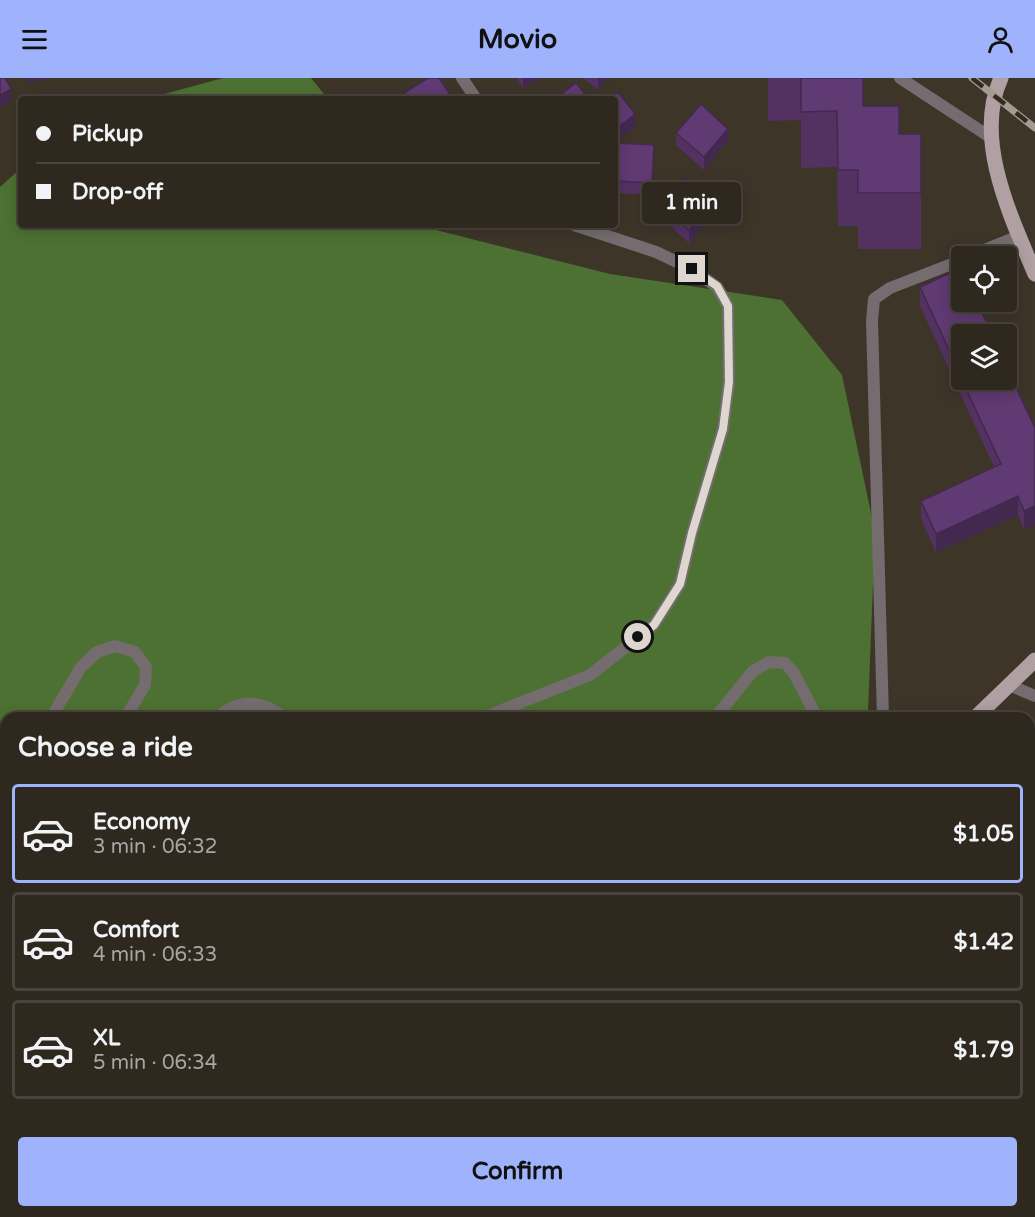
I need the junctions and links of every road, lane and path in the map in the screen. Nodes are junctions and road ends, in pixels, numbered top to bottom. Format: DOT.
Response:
graph roads {
  1 [pos="462,78"];
  2 [pos="900,78"];
  3 [pos="1001,78"];
  4 [pos="474,96"];
  5 [pos="993,139"];
  6 [pos="583,228"];
  7 [pos="1019,236"];
  8 [pos="994,246"];
  9 [pos="951,264"];
  10 [pos="1035,274"];
  11 [pos="1035,660"];
  12 [pos="1009,686"];
  13 [pos="1035,696"];
  14 [pos="55,712"];
  15 [pos="128,712"];
  16 [pos="224,712"];
  17 [pos="277,712"];
  18 [pos="497,712"];
  19 [pos="720,712"];
  20 [pos="814,712"];
  21 [pos="883,712"];
  22 [pos="981,712"];
  1 -- 4 [label="street"];
  2 -- 5 [label="street"];
  3 -- 5 [label="main road"];
  5 -- 7 [label="main road"];
  6 -- 18 [label="street"];
  7 -- 8 [label="street"];
  7 -- 10 [label="main road"];
  9 -- 21 [label="street"];
  11 -- 12 [label="main road"];
  12 -- 13 [label="street"];
  12 -- 22 [label="main road"];
  14 -- 15 [label="street"];
  16 -- 17 [label="street"];
  19 -- 20 [label="street"];
}
